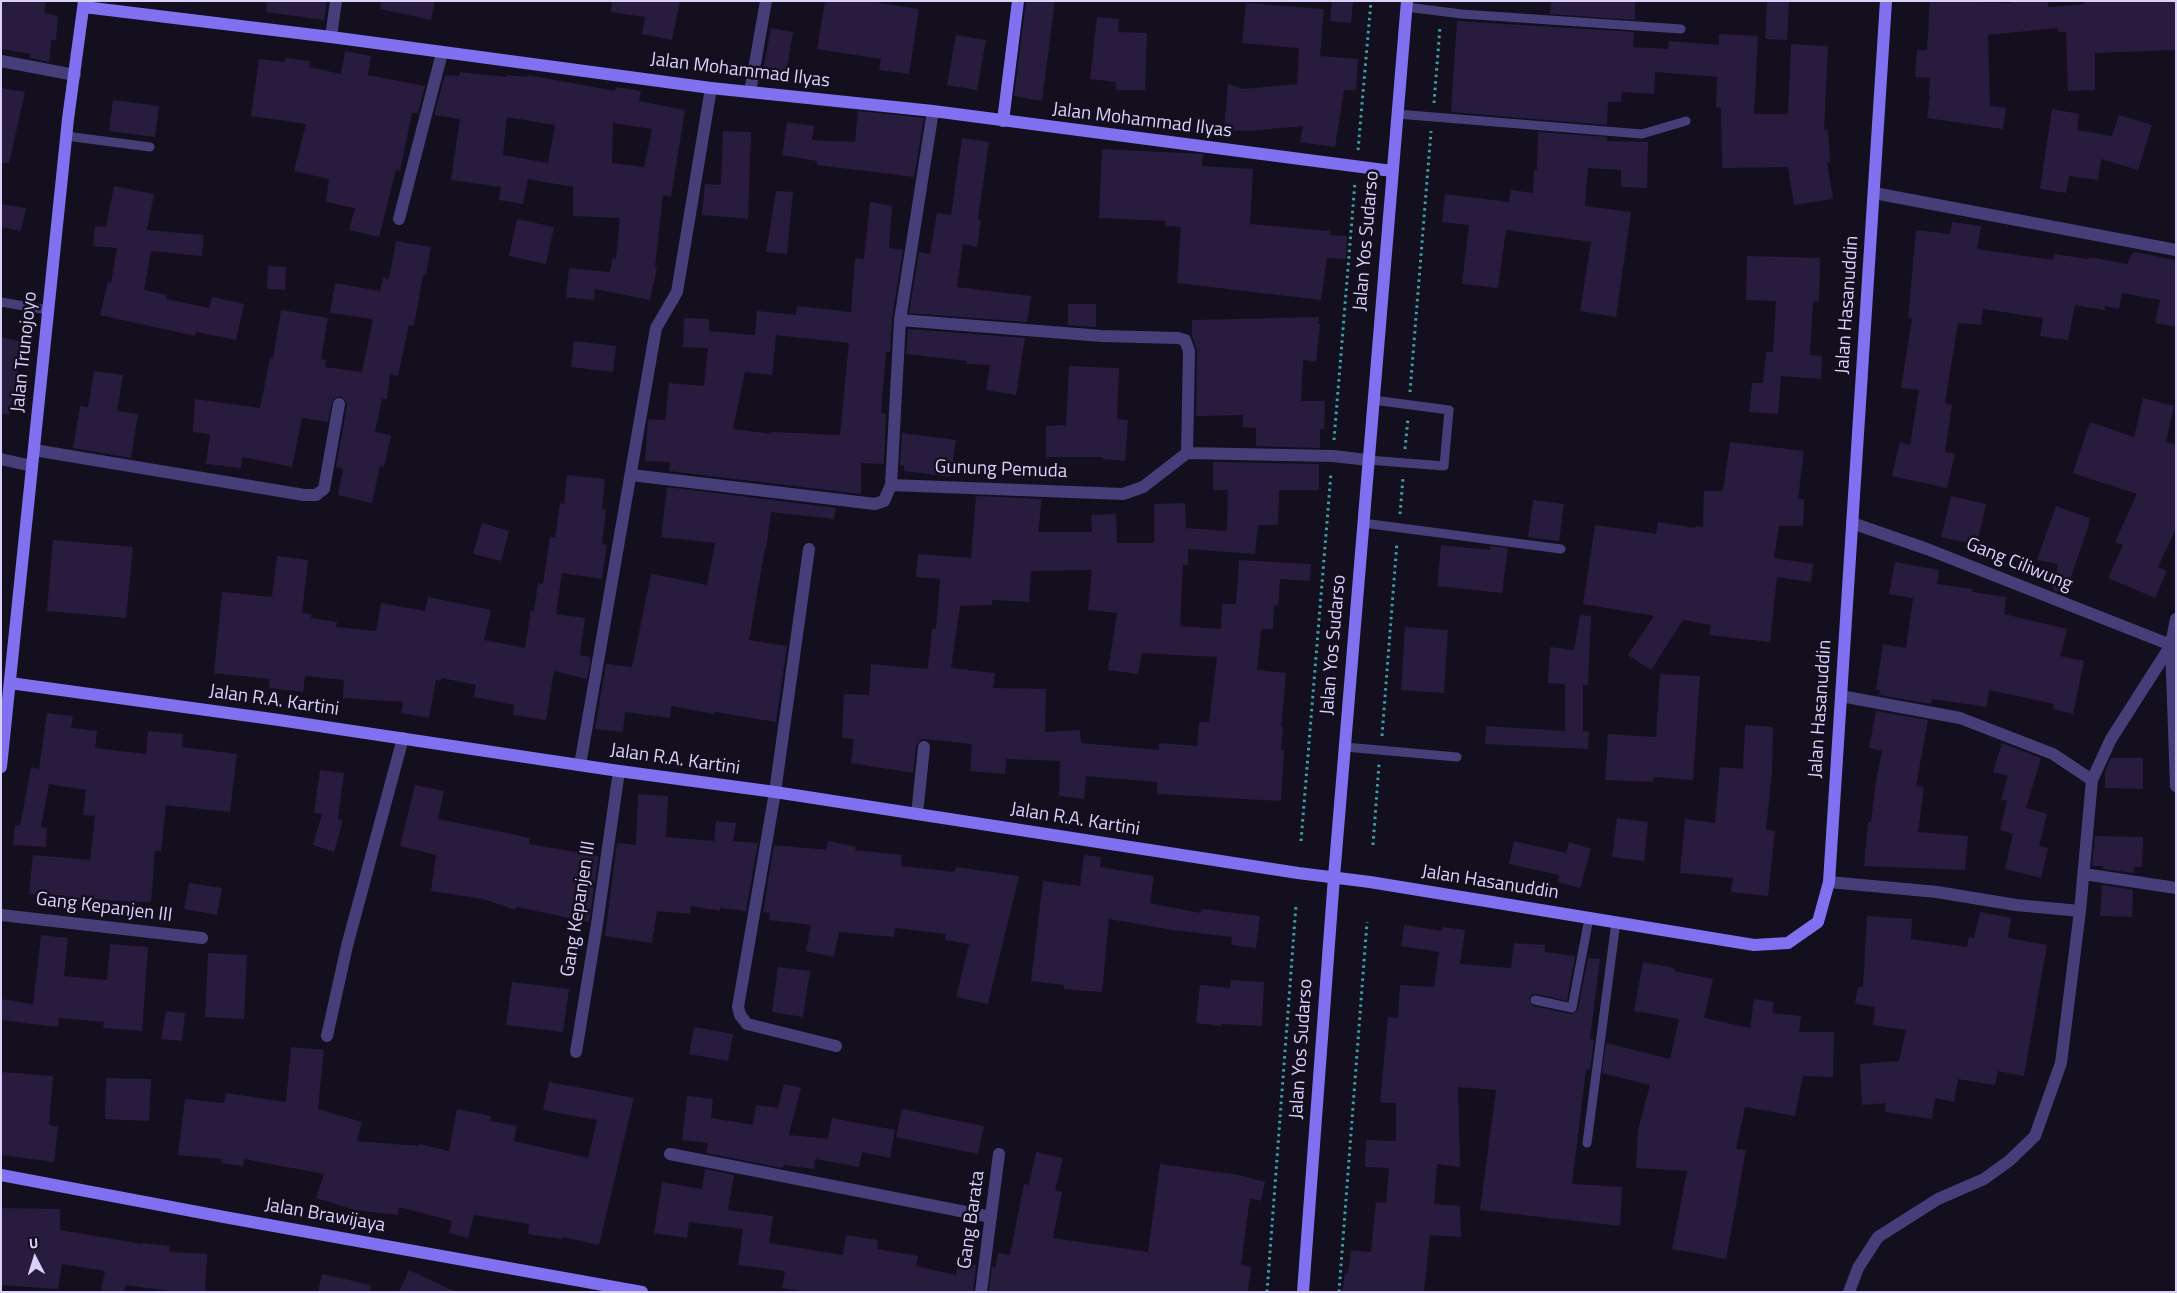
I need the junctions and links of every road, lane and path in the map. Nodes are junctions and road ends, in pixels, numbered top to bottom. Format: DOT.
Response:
graph roads {
  1 [pos="336,1"];
  2 [pos="766,1"];
  3 [pos="1018,1"];
  4 [pos="1371,1"];
  5 [pos="1886,1"];
  6 [pos="84,4"];
  7 [pos="1406,4"];
  8 [pos="1442,11"];
  9 [pos="1681,29"];
  10 [pos="331,37"];
  11 [pos="442,53"];
  12 [pos="1,61"];
  13 [pos="75,75"];
  14 [pos="711,88"];
  15 [pos="750,92"];
  16 [pos="932,112"];
  17 [pos="1397,114"];
  18 [pos="1432,118"];
  19 [pos="1686,121"];
  20 [pos="1003,122"];
  21 [pos="66,136"];
  22 [pos="150,147"];
  23 [pos="1358,151"];
  24 [pos="1392,171"];
  25 [pos="1355,182"];
  26 [pos="1874,193"];
  27 [pos="399,219"];
  28 [pos="2176,250"];
  29 [pos="1,302"];
  30 [pos="48,310"];
  31 [pos="900,320"];
  32 [pos="1373,400"];
  33 [pos="338,404"];
  34 [pos="1409,405"];
  35 [pos="1334,443"];
  36 [pos="34,450"];
  37 [pos="1187,453"];
  38 [pos="1,459"];
  39 [pos="1368,460"];
  40 [pos="1404,464"];
  41 [pos="32,466"];
  42 [pos="1332,466"];
  43 [pos="631,475"];
  44 [pos="891,485"];
  45 [pos="1363,523"];
  46 [pos="1852,523"];
  47 [pos="1398,528"];
  48 [pos="809,549"];
  49 [pos="1561,549"];
  50 [pos="2176,619"];
  51 [pos="2173,646"];
  52 [pos="5,683"];
  53 [pos="1841,696"];
  54 [pos="403,738"];
  55 [pos="924,746"];
  56 [pos="1345,746"];
  57 [pos="1381,750"];
  58 [pos="1457,757"];
  59 [pos="580,765"];
  60 [pos="1,767"];
  61 [pos="618,771"];
  62 [pos="2092,780"];
  63 [pos="2176,786"];
  64 [pos="775,792"];
  65 [pos="917,814"];
  66 [pos="1301,841"];
  67 [pos="1373,845"];
  68 [pos="2084,874"];
  69 [pos="1334,877"];
  70 [pos="1829,882"];
  71 [pos="2176,888"];
  72 [pos="1296,905"];
  73 [pos="2080,911"];
  74 [pos="1,915"];
  75 [pos="1589,918"];
  76 [pos="1367,922"];
  77 [pos="1616,922"];
  78 [pos="202,938"];
  79 [pos="1534,1000"];
  80 [pos="327,1036"];
  81 [pos="836,1046"];
  82 [pos="576,1052"];
  83 [pos="1587,1143"];
  84 [pos="670,1154"];
  85 [pos="999,1154"];
  86 [pos="1,1175"];
  87 [pos="991,1217"];
  88 [pos="636,1291"];
  89 [pos="981,1292"];
  90 [pos="1267,1292"];
  91 [pos="1302,1292"];
  92 [pos="1339,1292"];
  93 [pos="1849,1292"];
  1 -- 10 [label="street"];
  2 -- 15 [label="street"];
  3 -- 20 [label="street"];
  4 -- 23 [label="path"];
  5 -- 26 [label="street, Jalan Hasanuddin"];
  6 -- 10 [label="street, Jalan Mohammad Ilyas"];
  6 -- 13 [label="street, Jalan Trunojoyo"];
  7 -- 8 [label="lane"];
  7 -- 17 [label="street, Jalan Yos Sudarso"];
  8 -- 9 [label="lane"];
  8 -- 18 [label="path"];
  10 -- 11 [label="street, Jalan Mohammad Ilyas"];
  11 -- 14 [label="street, Jalan Mohammad Ilyas"];
  11 -- 27 [label="street"];
  12 -- 13 [label="street"];
  13 -- 21 [label="street, Jalan Trunojoyo"];
  14 -- 15 [label="street, Jalan Mohammad Ilyas"];
  14 -- 43 [label="street"];
  15 -- 16 [label="street, Jalan Mohammad Ilyas"];
  16 -- 20 [label="street, Jalan Mohammad Ilyas"];
  16 -- 31 [label="street"];
  17 -- 18 [label="lane"];
  17 -- 24 [label="street, Jalan Yos Sudarso"];
  18 -- 19 [label="lane"];
  18 -- 34 [label="path"];
  20 -- 24 [label="street, Jalan Mohammad Ilyas"];
  21 -- 22 [label="lane"];
  21 -- 30 [label="street, Jalan Trunojoyo"];
  24 -- 32 [label="street, Jalan Yos Sudarso"];
  25 -- 35 [label="path"];
  26 -- 28 [label="street"];
  26 -- 46 [label="street, Jalan Hasanuddin"];
  29 -- 30 [label="lane"];
  30 -- 36 [label="street, Jalan Trunojoyo"];
  31 -- 37 [label="street"];
  31 -- 44 [label="street"];
  32 -- 34 [label="lane"];
  32 -- 39 [label="street, Jalan Yos Sudarso"];
  33 -- 36 [label="street"];
  34 -- 40 [label="path"];
  34 -- 40 [label="lane"];
  36 -- 41 [label="street, Jalan Trunojoyo"];
  37 -- 39 [label="street"];
  37 -- 44 [label="street, Gunung Pemuda"];
  38 -- 41 [label="street"];
  39 -- 40 [label="lane"];
  39 -- 45 [label="street, Jalan Yos Sudarso"];
  40 -- 47 [label="path"];
  41 -- 52 [label="street, Jalan Trunojoyo"];
  42 -- 66 [label="path"];
  43 -- 44 [label="street"];
  43 -- 59 [label="street"];
  45 -- 47 [label="lane"];
  45 -- 56 [label="street, Jalan Yos Sudarso"];
  46 -- 51 [label="street, Gang Ciliwung"];
  46 -- 53 [label="street, Jalan Hasanuddin"];
  47 -- 49 [label="lane"];
  47 -- 57 [label="path"];
  48 -- 64 [label="street"];
  50 -- 51 [label="street"];
  51 -- 62 [label="street"];
  51 -- 63 [label="street"];
  52 -- 54 [label="street, Jalan R.A. Kartini"];
  52 -- 60 [label="street, Jalan Trunojoyo"];
  53 -- 62 [label="street"];
  53 -- 70 [label="street, Jalan Hasanuddin"];
  54 -- 59 [label="street, Jalan R.A. Kartini"];
  54 -- 80 [label="street"];
  55 -- 65 [label="street"];
  56 -- 57 [label="lane"];
  56 -- 69 [label="street, Jalan Yos Sudarso"];
  57 -- 58 [label="lane"];
  57 -- 67 [label="path"];
  59 -- 61 [label="street, Jalan R.A. Kartini"];
  61 -- 64 [label="street, Jalan R.A. Kartini"];
  61 -- 82 [label="street, Gang Kepanjen III"];
  62 -- 68 [label="street"];
  64 -- 65 [label="street, Jalan R.A. Kartini"];
  64 -- 81 [label="street"];
  65 -- 69 [label="street, Jalan R.A. Kartini"];
  68 -- 71 [label="street"];
  68 -- 73 [label="street"];
  69 -- 75 [label="street, Jalan Hasanuddin"];
  69 -- 91 [label="street, Jalan Yos Sudarso"];
  70 -- 73 [label="street"];
  70 -- 77 [label="street, Jalan Hasanuddin"];
  72 -- 90 [label="path"];
  73 -- 93 [label="street"];
  74 -- 78 [label="street, Gang Kepanjen III"];
  75 -- 77 [label="street, Jalan Hasanuddin"];
  75 -- 79 [label="lane"];
  76 -- 92 [label="path"];
  77 -- 83 [label="lane"];
  84 -- 87 [label="street"];
  85 -- 87 [label="street, Gang Barata"];
  86 -- 88 [label="street, Jalan Brawijaya"];
  87 -- 89 [label="street, Gang Barata"];
}
